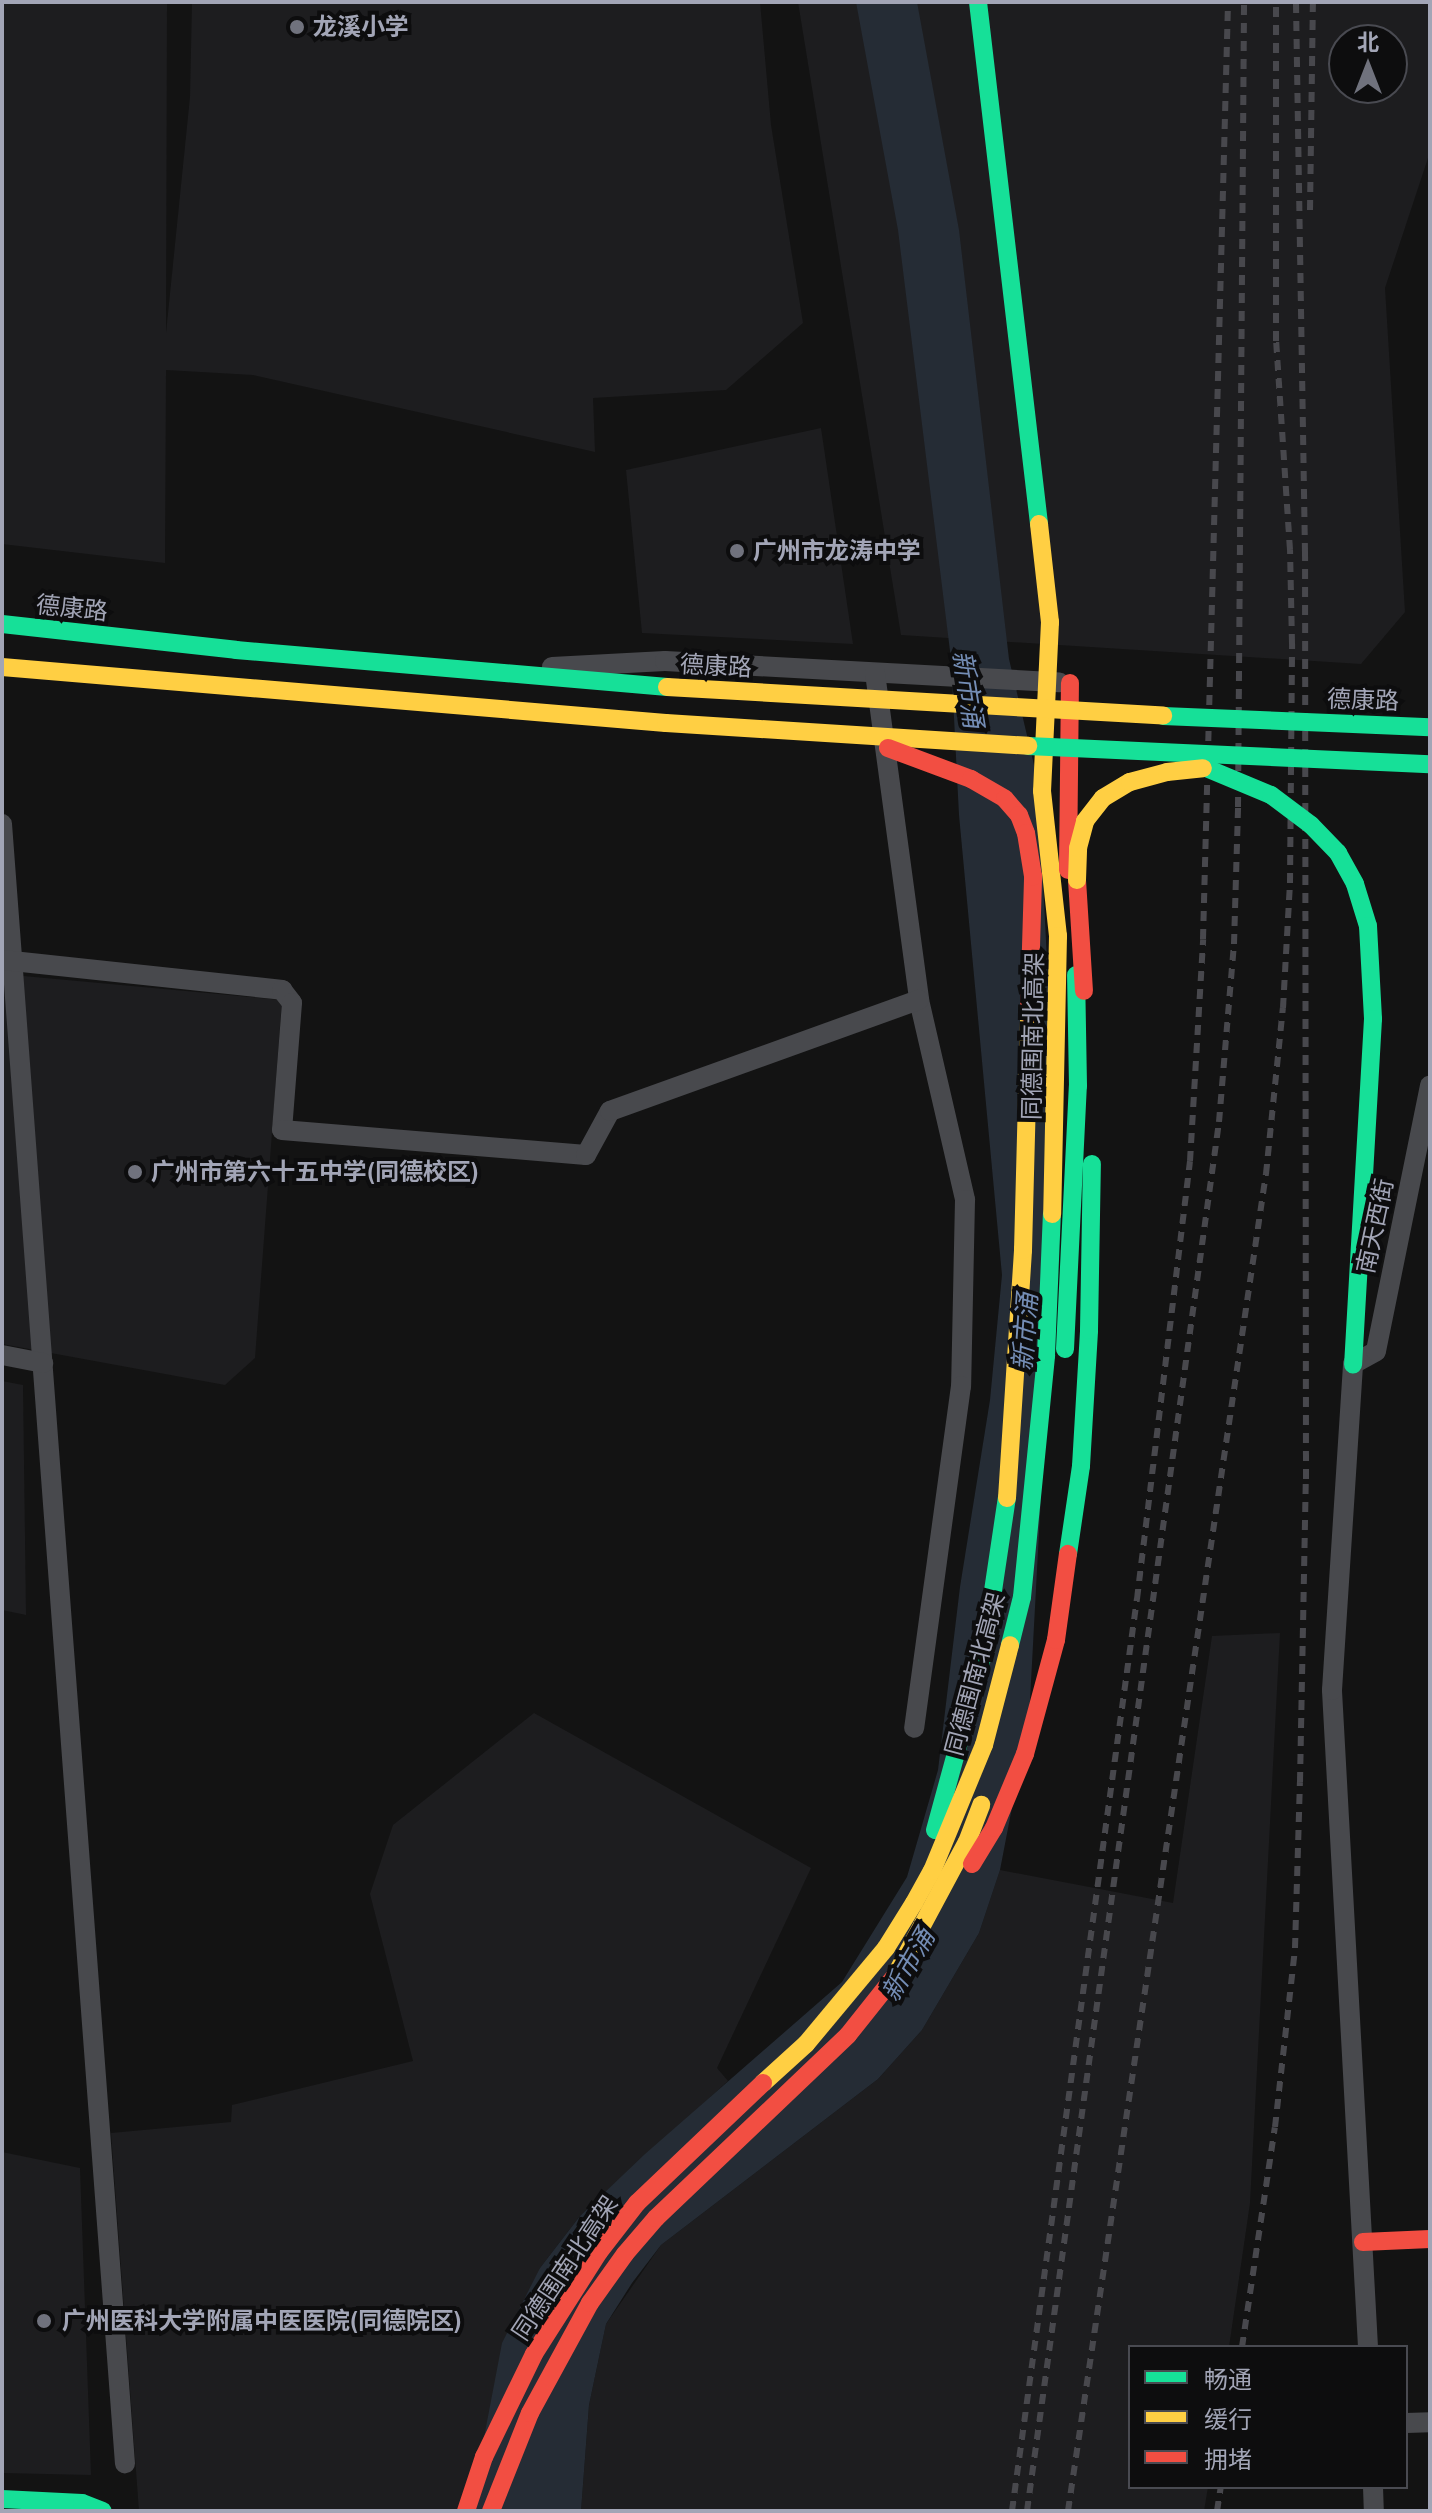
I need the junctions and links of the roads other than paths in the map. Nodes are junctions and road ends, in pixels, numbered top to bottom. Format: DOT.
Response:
graph roads {
  1 [pos="978,2"];
  2 [pos="2,624"];
  3 [pos="2,667"];
  4 [pos="488,672"];
  5 [pos="875,673"];
  6 [pos="1049,682"];
  7 [pos="1430,727"];
  8 [pos="849,735"];
  9 [pos="1298,759"];
  10 [pos="1430,764"];
  11 [pos="1206,768"];
  12 [pos="2,824"];
  13 [pos="7,960"];
  14 [pos="919,1000"];
  15 [pos="1430,1085"];
  16 [pos="2,1355"];
  17 [pos="43,1363"];
  18 [pos="1064,1364"];
  19 [pos="1353,1364"];
  20 [pos="1045,1555"];
  21 [pos="1029,1647"];
  22 [pos="914,1728"];
  23 [pos="1007,1735"];
  24 [pos="997,1765"];
  25 [pos="987,1791"];
  26 [pos="914,1903"];
  27 [pos="902,1967"];
  28 [pos="1430,2239"];
  29 [pos="1363,2242"];
  30 [pos="1368,2345"];
  31 [pos="1430,2422"];
  32 [pos="1408,2423"];
  33 [pos="125,2463"];
  34 [pos="1373,2489"];
  35 [pos="2,2499"];
  36 [pos="103,2511"];
  37 [pos="466,2511"];
  38 [pos="491,2511"];
  39 [pos="1374,2511"];
  1 -- 6 [label="main road"];
  2 -- 4 [label="main road, 德康路"];
  3 -- 8 [label="main road, bridge"];
  4 -- 5 [label="street"];
  4 -- 7 [label="main road, 德康路, bridge"];
  5 -- 6 [label="street"];
  5 -- 14 [label="street"];
  6 -- 18 [label="main road, 同德围南北高架"];
  6 -- 26 [label="main road, 同德围南北高架"];
  8 -- 9 [label="main road, bridge"];
  8 -- 26 [label="main road, bridge"];
  9 -- 10 [label="main road, bridge"];
  9 -- 11 [label="main road, bridge"];
  11 -- 19 [label="main road, bridge"];
  11 -- 27 [label="main road, bridge"];
  12 -- 13 [label="street"];
  13 -- 14 [label="street"];
  13 -- 17 [label="street"];
  14 -- 22 [label="street"];
  15 -- 19 [label="street, 南天西街"];
  16 -- 17 [label="street"];
  17 -- 33 [label="street"];
  19 -- 29 [label="street"];
  20 -- 21 [label="main road, 同德围南北高架"];
  23 -- 24 [label="main road, 同德围南北高架"];
  25 -- 27 [label="main road, 同德围南北高架"];
  26 -- 37 [label="main road, 同德围南北高架"];
  27 -- 38 [label="main road, 同德围南北高架"];
  28 -- 29 [label="main road"];
  29 -- 30 [label="street"];
  31 -- 32 [label="street"];
  34 -- 39 [label="street"];
  35 -- 36 [label="main road"];
}
